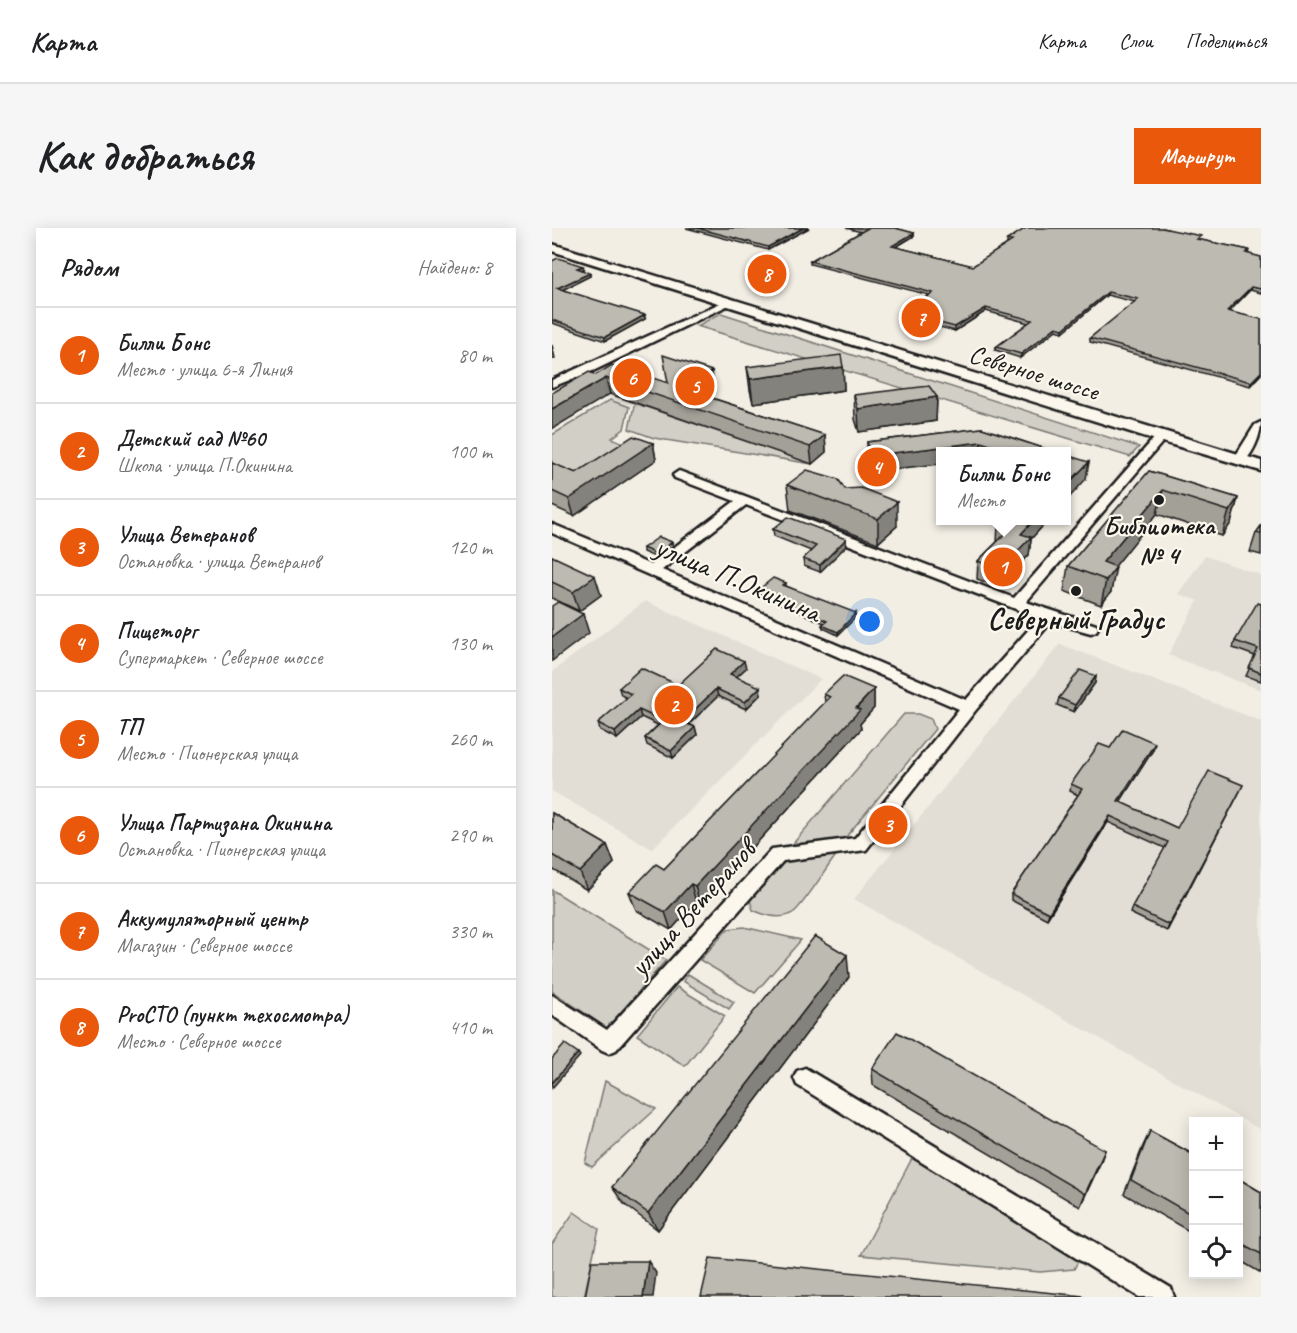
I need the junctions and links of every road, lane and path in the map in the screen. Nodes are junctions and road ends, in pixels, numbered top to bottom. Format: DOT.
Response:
graph roads {
  1 [pos="552,247"];
  2 [pos="730,302"];
  3 [pos="552,384"];
  4 [pos="1261,425"];
  5 [pos="1161,437"];
  6 [pos="1239,460"];
  7 [pos="1261,466"];
  8 [pos="679,475"];
  9 [pos="744,500"];
  10 [pos="552,528"];
  11 [pos="652,571"];
  12 [pos="1017,604"];
  13 [pos="1048,616"];
  14 [pos="1091,627"];
  15 [pos="969,707"];
  16 [pos="552,1004"];
  17 [pos="805,1078"];
  18 [pos="1162,1297"];
  1 -- 2 [label="main road, Северное шоссе"];
  2 -- 3 [label="street"];
  2 -- 5 [label="main road, Северное шоссе"];
  4 -- 6 [label="street"];
  5 -- 6 [label="main road, Северное шоссе"];
  5 -- 12 [label="street"];
  6 -- 7 [label="main road, Северное шоссе"];
  8 -- 9 [label="street"];
  9 -- 11 [label="street"];
  9 -- 12 [label="street"];
  10 -- 11 [label="street, улица П.Окинина"];
  11 -- 15 [label="street, улица П.Окинина"];
  12 -- 13 [label="street"];
  13 -- 14 [label="street"];
  13 -- 15 [label="street, улица Ветеранов"];
  15 -- 16 [label="street, улица Ветеранов"];
  17 -- 18 [label="street"];
}
